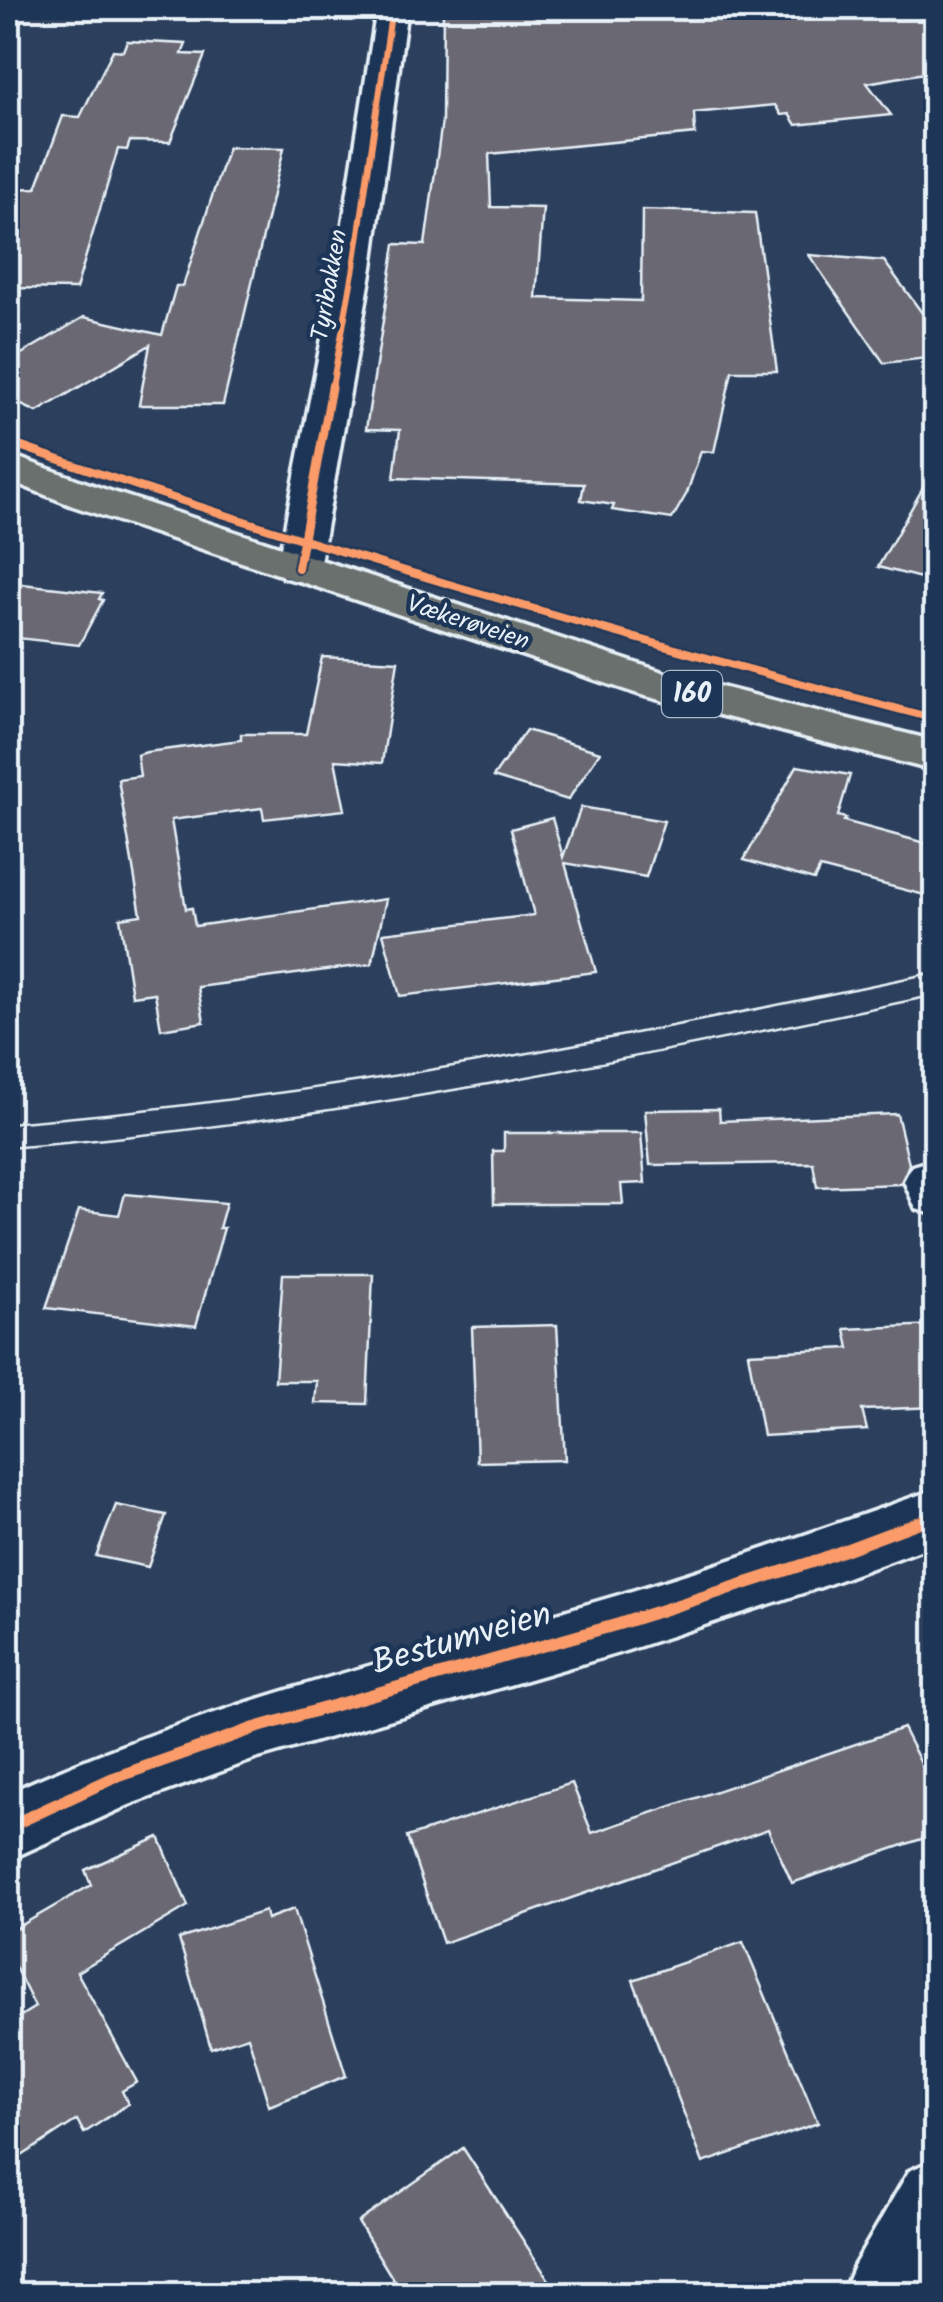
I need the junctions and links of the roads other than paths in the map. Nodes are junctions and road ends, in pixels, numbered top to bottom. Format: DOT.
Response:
graph roads {
  1 [pos="392,8"];
  2 [pos="8,466"];
  3 [pos="298,568"];
  4 [pos="936,756"];
  5 [pos="936,1516"];
  6 [pos="8,1827"];
  7 [pos="936,2198"];
  8 [pos="882,2294"];
  1 -- 3 [label="street, Tyribakken"];
  2 -- 3 [label="main road, Vækerøveien / 160"];
  3 -- 4 [label="main road, Vækerøveien / 160"];
  5 -- 6 [label="street, Bestumveien"];
  7 -- 8 [label="street"];
}
